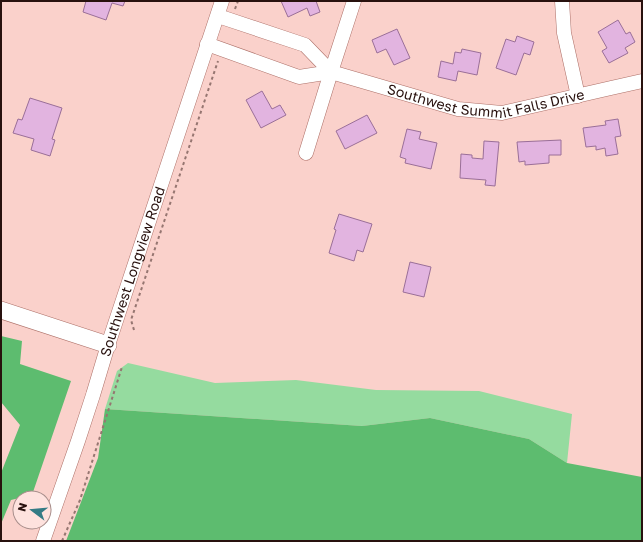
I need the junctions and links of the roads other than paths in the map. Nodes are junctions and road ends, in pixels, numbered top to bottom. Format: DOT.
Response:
graph roads {
  1 [pos="222,1"];
  2 [pos="354,1"];
  3 [pos="562,1"];
  4 [pos="218,16"];
  5 [pos="207,44"];
  6 [pos="330,72"];
  7 [pos="642,81"];
  8 [pos="578,96"];
  9 [pos="306,153"];
  10 [pos="1,310"];
  11 [pos="108,344"];
  12 [pos="43,541"];
  1 -- 4 [label="street, Southwest Longview Road"];
  2 -- 6 [label="street"];
  3 -- 8 [label="street"];
  4 -- 5 [label="street, Southwest Longview Road"];
  4 -- 6 [label="street, Southwest Summit Falls Drive"];
  5 -- 6 [label="street, Southwest Summit Falls Drive"];
  5 -- 11 [label="street, Southwest Longview Road"];
  6 -- 8 [label="street, Southwest Summit Falls Drive"];
  6 -- 9 [label="street"];
  7 -- 8 [label="street, Southwest Summit Falls Drive"];
  10 -- 11 [label="main road"];
  11 -- 12 [label="street, Southwest Longview Road"];
}
